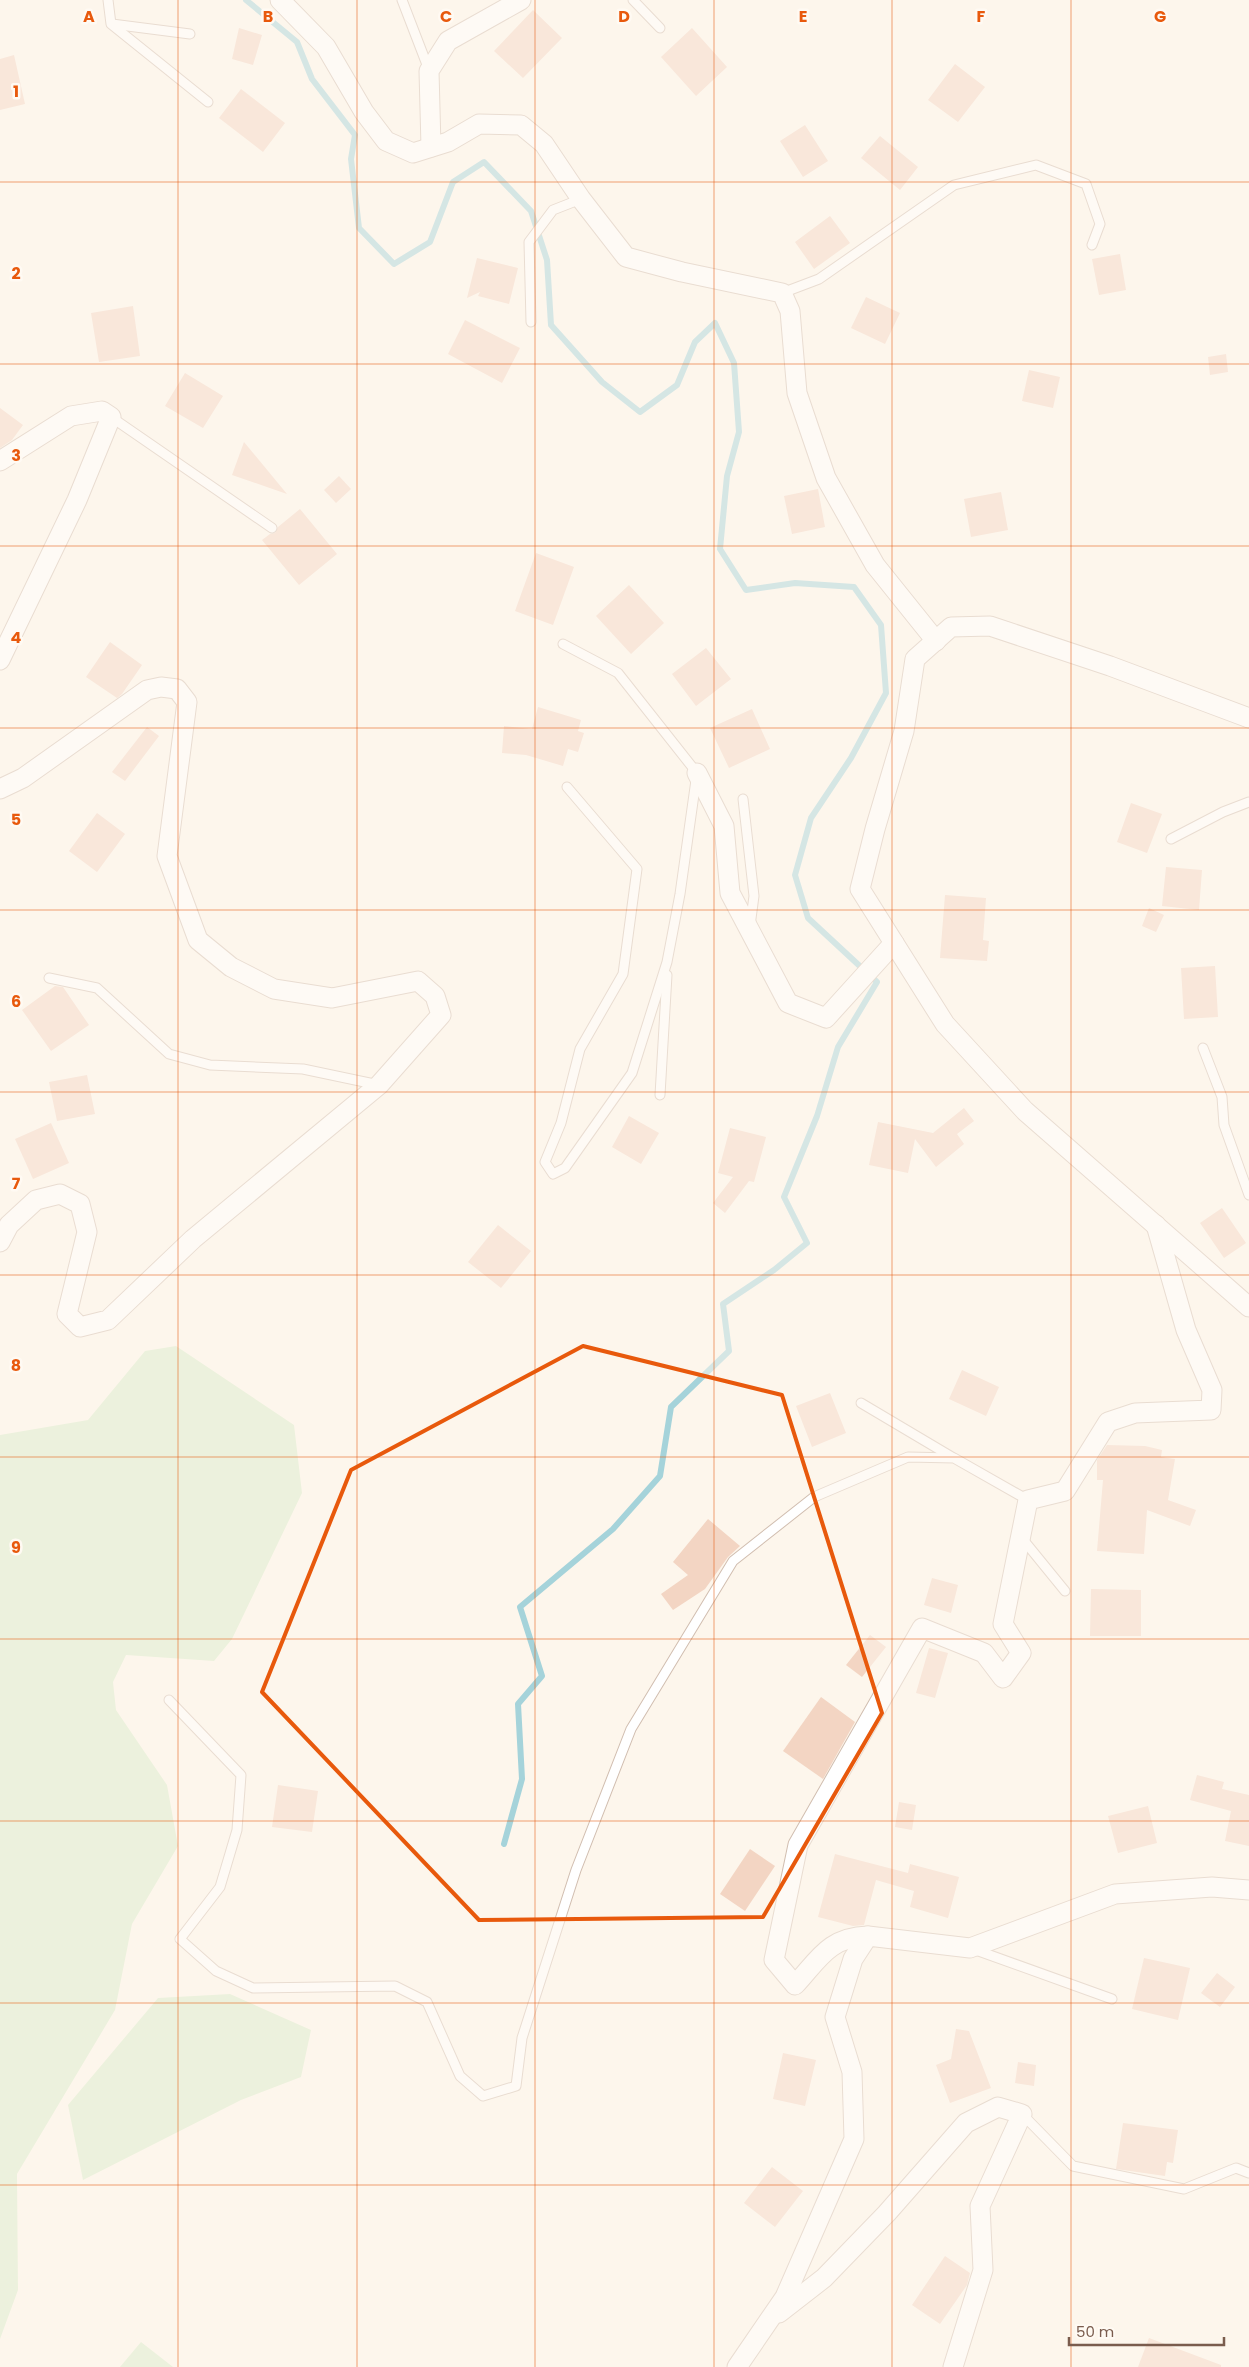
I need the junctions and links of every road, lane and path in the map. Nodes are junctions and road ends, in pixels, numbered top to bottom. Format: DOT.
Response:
graph roads {
  1 [pos="108,0"];
  2 [pos="280,0"];
  3 [pos="402,0"];
  4 [pos="521,0"];
  5 [pos="633,0"];
  6 [pos="111,24"];
  7 [pos="660,28"];
  8 [pos="190,34"];
  9 [pos="429,71"];
  10 [pos="208,102"];
  11 [pos="430,148"];
  12 [pos="580,199"];
  13 [pos="1092,244"];
  14 [pos="782,292"];
  15 [pos="530,322"];
  16 [pos="111,417"];
  17 [pos="0,461"];
  18 [pos="272,528"];
  19 [pos="936,641"];
  20 [pos="563,644"];
  21 [pos="0,660"];
  22 [pos="1249,718"];
  23 [pos="697,773"];
  24 [pos="567,787"];
  25 [pos="0,789"];
  26 [pos="743,799"];
  27 [pos="1249,802"];
  28 [pos="1171,839"];
  29 [pos="750,931"];
  30 [pos="894,943"];
  31 [pos="667,962"];
  32 [pos="49,978"];
  33 [pos="1203,1048"];
  34 [pos="379,1085"];
  35 [pos="660,1095"];
  36 [pos="1249,1195"];
  37 [pos="1156,1225"];
  38 [pos="0,1242"];
  39 [pos="1249,1307"];
  40 [pos="861,1403"];
  41 [pos="954,1458"];
  42 [pos="1028,1500"];
  43 [pos="1020,1535"];
  44 [pos="1065,1591"];
  45 [pos="169,1700"];
  46 [pos="1249,1890"];
  47 [pos="868,1936"];
  48 [pos="970,1948"];
  49 [pos="1112,1998"];
  50 [pos="1022,2114"];
  51 [pos="1249,2173"];
  52 [pos="769,2321"];
  53 [pos="737,2367"];
  54 [pos="953,2367"];
  1 -- 6 [label="lane"];
  2 -- 11 [label="street"];
  3 -- 9 [label="lane"];
  4 -- 9 [label="street"];
  5 -- 7 [label="lane"];
  6 -- 8 [label="lane"];
  6 -- 10 [label="lane"];
  9 -- 11 [label="street"];
  11 -- 12 [label="street"];
  12 -- 14 [label="street"];
  12 -- 15 [label="lane"];
  13 -- 14 [label="lane"];
  14 -- 19 [label="street"];
  16 -- 17 [label="street"];
  16 -- 18 [label="lane"];
  16 -- 21 [label="street"];
  19 -- 22 [label="street"];
  19 -- 30 [label="street"];
  20 -- 23 [label="lane"];
  23 -- 29 [label="street"];
  23 -- 31 [label="lane"];
  24 -- 31 [label="lane"];
  25 -- 34 [label="street"];
  26 -- 29 [label="lane"];
  27 -- 28 [label="lane"];
  29 -- 30 [label="street"];
  30 -- 37 [label="street"];
  31 -- 35 [label="lane"];
  32 -- 34 [label="lane"];
  33 -- 36 [label="lane"];
  34 -- 38 [label="street"];
  37 -- 39 [label="street"];
  37 -- 42 [label="street"];
  40 -- 41 [label="lane"];
  41 -- 42 [label="lane"];
  41 -- 45 [label="lane"];
  42 -- 43 [label="street"];
  43 -- 44 [label="lane"];
  43 -- 47 [label="street"];
  46 -- 48 [label="street"];
  47 -- 48 [label="street"];
  47 -- 52 [label="street"];
  48 -- 49 [label="lane"];
  50 -- 51 [label="lane"];
  50 -- 52 [label="street"];
  50 -- 54 [label="street"];
  52 -- 53 [label="street"];
}
